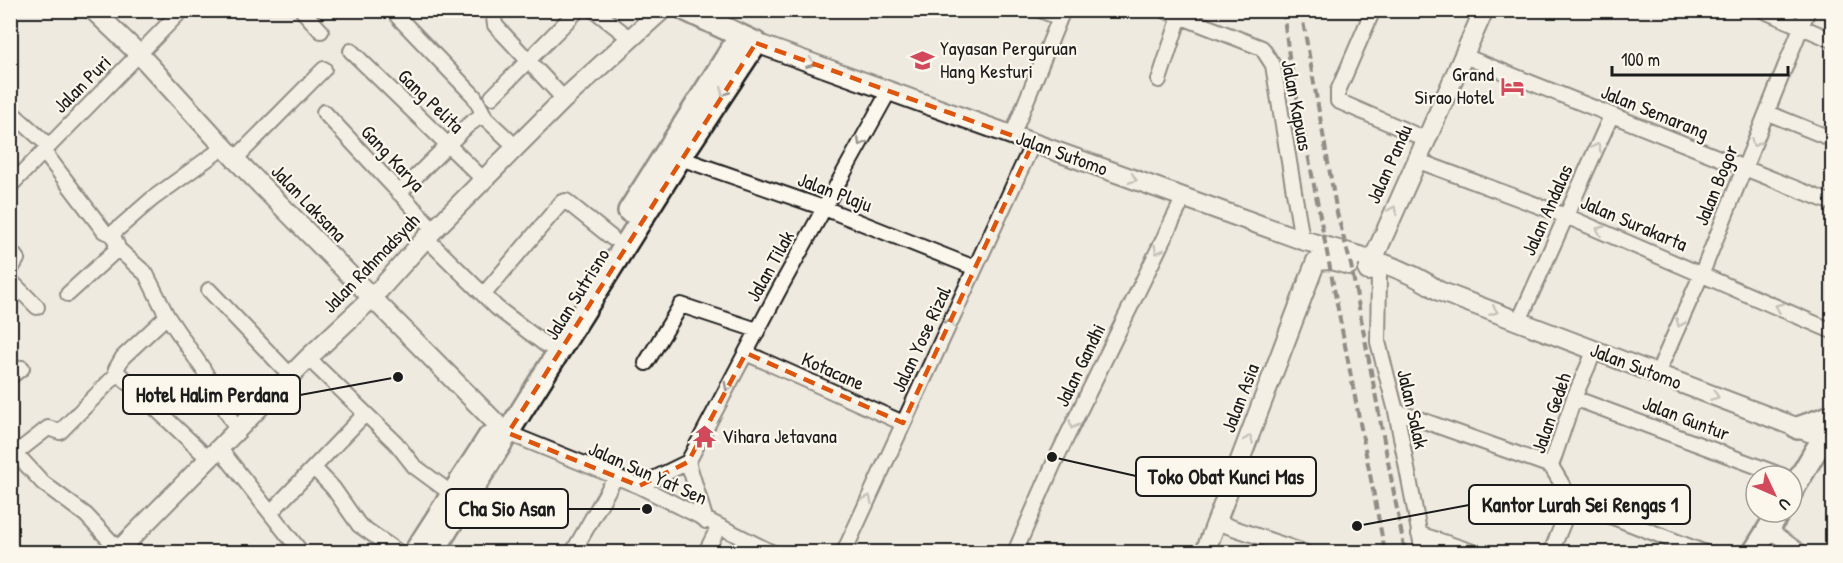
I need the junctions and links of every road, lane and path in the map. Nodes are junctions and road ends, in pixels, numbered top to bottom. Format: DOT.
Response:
graph roads {
  1 [pos="93,10"];
  2 [pos="182,10"];
  3 [pos="302,10"];
  4 [pos="494,10"];
  5 [pos="578,10"];
  6 [pos="594,10"];
  7 [pos="662,10"];
  8 [pos="686,10"];
  9 [pos="1040,10"];
  10 [pos="1164,10"];
  11 [pos="1373,10"];
  12 [pos="1484,10"];
  13 [pos="1762,10"];
  14 [pos="1808,10"];
  15 [pos="1181,13"];
  16 [pos="1061,14"];
  17 [pos="398,17"];
  18 [pos="1801,27"];
  19 [pos="321,31"];
  20 [pos="631,39"];
  21 [pos="748,40"];
  22 [pos="1833,40"];
  23 [pos="351,51"];
  24 [pos="139,54"];
  25 [pos="1464,56"];
  26 [pos="530,60"];
  27 [pos="324,69"];
  28 [pos="1159,80"];
  29 [pos="889,91"];
  30 [pos="492,98"];
  31 [pos="564,99"];
  32 [pos="10,111"];
  33 [pos="324,112"];
  34 [pos="1768,113"];
  35 [pos="484,115"];
  36 [pos="1611,116"];
  37 [pos="1012,136"];
  38 [pos="1425,139"];
  39 [pos="1833,139"];
  40 [pos="1033,143"];
  41 [pos="448,146"];
  42 [pos="516,147"];
  43 [pos="46,149"];
  44 [pos="229,153"];
  45 [pos="680,158"];
  46 [pos="1416,160"];
  47 [pos="1744,168"];
  48 [pos="484,180"];
  49 [pos="10,186"];
  50 [pos="399,193"];
  51 [pos="1184,197"];
  52 [pos="1833,203"];
  53 [pos="824,208"];
  54 [pos="1566,216"];
  55 [pos="112,234"];
  56 [pos="430,234"];
  57 [pos="612,238"];
  58 [pos="1302,240"];
  59 [pos="117,248"];
  60 [pos="10,250"];
  61 [pos="1318,260"];
  62 [pos="975,268"];
  63 [pos="1373,268"];
  64 [pos="10,271"];
  65 [pos="1702,273"];
  66 [pos="10,280"];
  67 [pos="209,290"];
  68 [pos="68,294"];
  69 [pos="484,294"];
  70 [pos="372,298"];
  71 [pos="37,307"];
  72 [pos="167,316"];
  73 [pos="1519,321"];
  74 [pos="757,330"];
  75 [pos="1833,331"];
  76 [pos="546,345"];
  77 [pos="1595,350"];
  78 [pos="746,353"];
  79 [pos="308,358"];
  80 [pos="646,363"];
  81 [pos="22,368"];
  82 [pos="118,373"];
  83 [pos="1657,374"];
  84 [pos="291,376"];
  85 [pos="10,377"];
  86 [pos="1574,398"];
  87 [pos="1396,411"];
  88 [pos="365,414"];
  89 [pos="1833,416"];
  90 [pos="903,423"];
  91 [pos="502,428"];
  92 [pos="1798,428"];
  93 [pos="238,432"];
  94 [pos="1830,434"];
  95 [pos="13,450"];
  96 [pos="215,455"];
  97 [pos="688,462"];
  98 [pos="1744,464"];
  99 [pos="1551,466"];
  100 [pos="1804,466"];
  101 [pos="314,468"];
  102 [pos="615,478"];
  103 [pos="639,486"];
  104 [pos="452,494"];
  105 [pos="1572,501"];
  106 [pos="271,512"];
  107 [pos="1216,522"];
  108 [pos="712,524"];
  109 [pos="1772,524"];
  110 [pos="1777,524"];
  111 [pos="1419,534"];
  112 [pos="118,551"];
  113 [pos="301,552"];
  114 [pos="398,552"];
  115 [pos="415,552"];
  116 [pos="433,552"];
  117 [pos="573,552"];
  118 [pos="706,552"];
  119 [pos="771,552"];
  120 [pos="844,552"];
  121 [pos="1015,552"];
  122 [pos="1205,552"];
  123 [pos="1304,552"];
  124 [pos="1423,552"];
  125 [pos="1473,552"];
  126 [pos="1551,552"];
  127 [pos="1703,552"];
  128 [pos="1754,552"];
  129 [pos="1800,552"];
  1 -- 24 [label="main road, Jalan Laksana"];
  2 -- 24 [label="street, Jalan Puri"];
  3 -- 19 [label="street"];
  4 -- 26 [label="street"];
  5 -- 26 [label="street"];
  6 -- 20 [label="street"];
  7 -- 20 [label="main road, Jalan Rahmadsyah"];
  8 -- 21 [label="main road, Jalan Sutomo"];
  9 -- 16 [label="street"];
  10 -- 15 [label="street, Jalan Kapuas"];
  11 -- 38 [label="street"];
  12 -- 25 [label="main road, Jalan Pandu"];
  13 -- 18 [label="street"];
  14 -- 18 [label="street, Jalan Bogor"];
  15 -- 28 [label="street"];
  15 -- 58 [label="street, Jalan Kapuas"];
  16 -- 37 [label="street"];
  17 -- 35 [label="street"];
  18 -- 22 [label="street"];
  18 -- 34 [label="street, Jalan Bogor"];
  20 -- 31 [label="main road, Jalan Rahmadsyah"];
  21 -- 29 [label="main road, Jalan Sutomo, one-way"];
  21 -- 45 [label="main road, Jalan Sutrisno, one-way"];
  21 -- 57 [label="main road, Jalan Sutrisno"];
  23 -- 41 [label="street, Gang Pelita"];
  24 -- 43 [label="street, Jalan Puri"];
  24 -- 44 [label="main road, Jalan Laksana"];
  25 -- 36 [label="street, Jalan Semarang"];
  25 -- 38 [label="main road, Jalan Pandu"];
  26 -- 30 [label="street"];
  26 -- 31 [label="street"];
  27 -- 44 [label="street"];
  29 -- 37 [label="main road, Jalan Sutomo"];
  29 -- 53 [label="street, Jalan Tilak, one-way"];
  31 -- 42 [label="main road, Jalan Rahmadsyah"];
  32 -- 43 [label="street"];
  33 -- 50 [label="street, Gang Karya"];
  34 -- 39 [label="street"];
  34 -- 47 [label="street, Jalan Bogor, one-way"];
  35 -- 41 [label="street"];
  35 -- 42 [label="street"];
  36 -- 47 [label="street, Jalan Semarang"];
  54 -- 36 [label="street, Jalan Andalas, one-way"];
  37 -- 40 [label="main road, Jalan Sutomo"];
  38 -- 46 [label="main road, Jalan Pandu"];
  40 -- 51 [label="main road, Jalan Sutomo, one-way"];
  40 -- 62 [label="street, Jalan Yose Rizal"];
  41 -- 48 [label="street, Gang Pelita"];
  41 -- 50 [label="street"];
  42 -- 48 [label="main road, Jalan Rahmadsyah"];
  43 -- 49 [label="street, Jalan Puri"];
  43 -- 55 [label="street"];
  44 -- 55 [label="street"];
  44 -- 70 [label="main road, Jalan Laksana"];
  45 -- 53 [label="street, Jalan Plaju"];
  45 -- 91 [label="main road, Jalan Sutrisno"];
  46 -- 54 [label="street, Jalan Surakarta"];
  63 -- 46 [label="main road, Jalan Pandu, one-way"];
  47 -- 52 [label="street, Jalan Semarang"];
  47 -- 65 [label="street, Jalan Bogor"];
  48 -- 56 [label="main road, Jalan Rahmadsyah"];
  50 -- 56 [label="street, Gang Karya"];
  51 -- 58 [label="main road, Jalan Sutomo"];
  51 -- 121 [label="street, Jalan Gandhi, one-way"];
  53 -- 62 [label="street, Jalan Plaju"];
  53 -- 74 [label="street, Jalan Tilak"];
  65 -- 54 [label="street, Jalan Surakarta, one-way"];
  54 -- 73 [label="street, Jalan Andalas"];
  55 -- 59 [label="street"];
  56 -- 69 [label="street, Gang Karya"];
  56 -- 70 [label="main road, Jalan Rahmadsyah"];
  57 -- 69 [label="street"];
  57 -- 76 [label="main road, Jalan Sutrisno"];
  58 -- 63 [label="main road, Jalan Sutomo"];
  59 -- 68 [label="street"];
  59 -- 72 [label="street"];
  60 -- 64 [label="street"];
  61 -- 63 [label="main road, Jalan Sutomo"];
  107 -- 61 [label="main road, Jalan Asia, one-way"];
  90 -- 62 [label="street, Jalan Yose Rizal, one-way"];
  63 -- 73 [label="main road, Jalan Sutomo, one-way"];
  63 -- 87 [label="street, Jalan Salak"];
  75 -- 65 [label="street, Jalan Surakarta, one-way"];
  65 -- 83 [label="street, Jalan Bogor, one-way"];
  66 -- 71 [label="street"];
  67 -- 84 [label="street"];
  69 -- 76 [label="street, Gang Karya"];
  70 -- 79 [label="main road, Jalan Rahmadsyah"];
  70 -- 91 [label="main road, Jalan Laksana"];
  72 -- 82 [label="street"];
  72 -- 93 [label="street"];
  73 -- 77 [label="main road, Jalan Sutomo"];
  74 -- 78 [label="street, Jalan Tilak"];
  74 -- 80 [label="street"];
  76 -- 91 [label="main road, Jalan Sutrisno"];
  77 -- 83 [label="main road, Jalan Sutomo"];
  77 -- 86 [label="street, Jalan Gedeh"];
  78 -- 90 [label="street, Kotacane"];
  78 -- 97 [label="street, Jalan Tilak, one-way"];
  79 -- 84 [label="main road, Jalan Rahmadsyah"];
  79 -- 88 [label="street"];
  81 -- 85 [label="street"];
  82 -- 95 [label="street"];
  82 -- 96 [label="street"];
  83 -- 92 [label="main road, Jalan Sutomo, one-way"];
  84 -- 93 [label="main road, Jalan Rahmadsyah"];
  86 -- 98 [label="street, Jalan Guntur"];
  86 -- 99 [label="street, Jalan Gedeh"];
  87 -- 99 [label="street"];
  87 -- 111 [label="street, Jalan Salak"];
  88 -- 101 [label="street"];
  88 -- 104 [label="street"];
  89 -- 92 [label="main road"];
  120 -- 90 [label="street, Jalan Yose Rizal, one-way"];
  91 -- 102 [label="street, Jalan Sun Yat Sen"];
  91 -- 104 [label="main road, Jalan Sutrisno"];
  91 -- 116 [label="main road, Jalan Sutrisno"];
  92 -- 94 [label="main road, Jalan Sutomo"];
  93 -- 96 [label="main road, Jalan Rahmadsyah"];
  94 -- 100 [label="main road"];
  95 -- 112 [label="street"];
  96 -- 106 [label="street"];
  96 -- 112 [label="main road, Jalan Rahmadsyah"];
  97 -- 103 [label="street"];
  97 -- 108 [label="street"];
  99 -- 105 [label="street, Jalan Gedeh"];
  101 -- 106 [label="street"];
  101 -- 114 [label="street"];
  102 -- 103 [label="street, Jalan Sun Yat Sen"];
  102 -- 117 [label="street"];
  103 -- 108 [label="street, Jalan Sun Yat Sen"];
  104 -- 115 [label="main road, Jalan Sutrisno"];
  105 -- 126 [label="street"];
  105 -- 127 [label="street"];
  106 -- 113 [label="street"];
  107 -- 122 [label="main road, Jalan Asia"];
  107 -- 123 [label="street"];
  108 -- 118 [label="street"];
  108 -- 119 [label="street, Jalan Sun Yat Sen"];
  109 -- 128 [label="main road"];
  110 -- 129 [label="street"];
  111 -- 124 [label="street, Jalan Salak"];
  111 -- 125 [label="street"];
}
